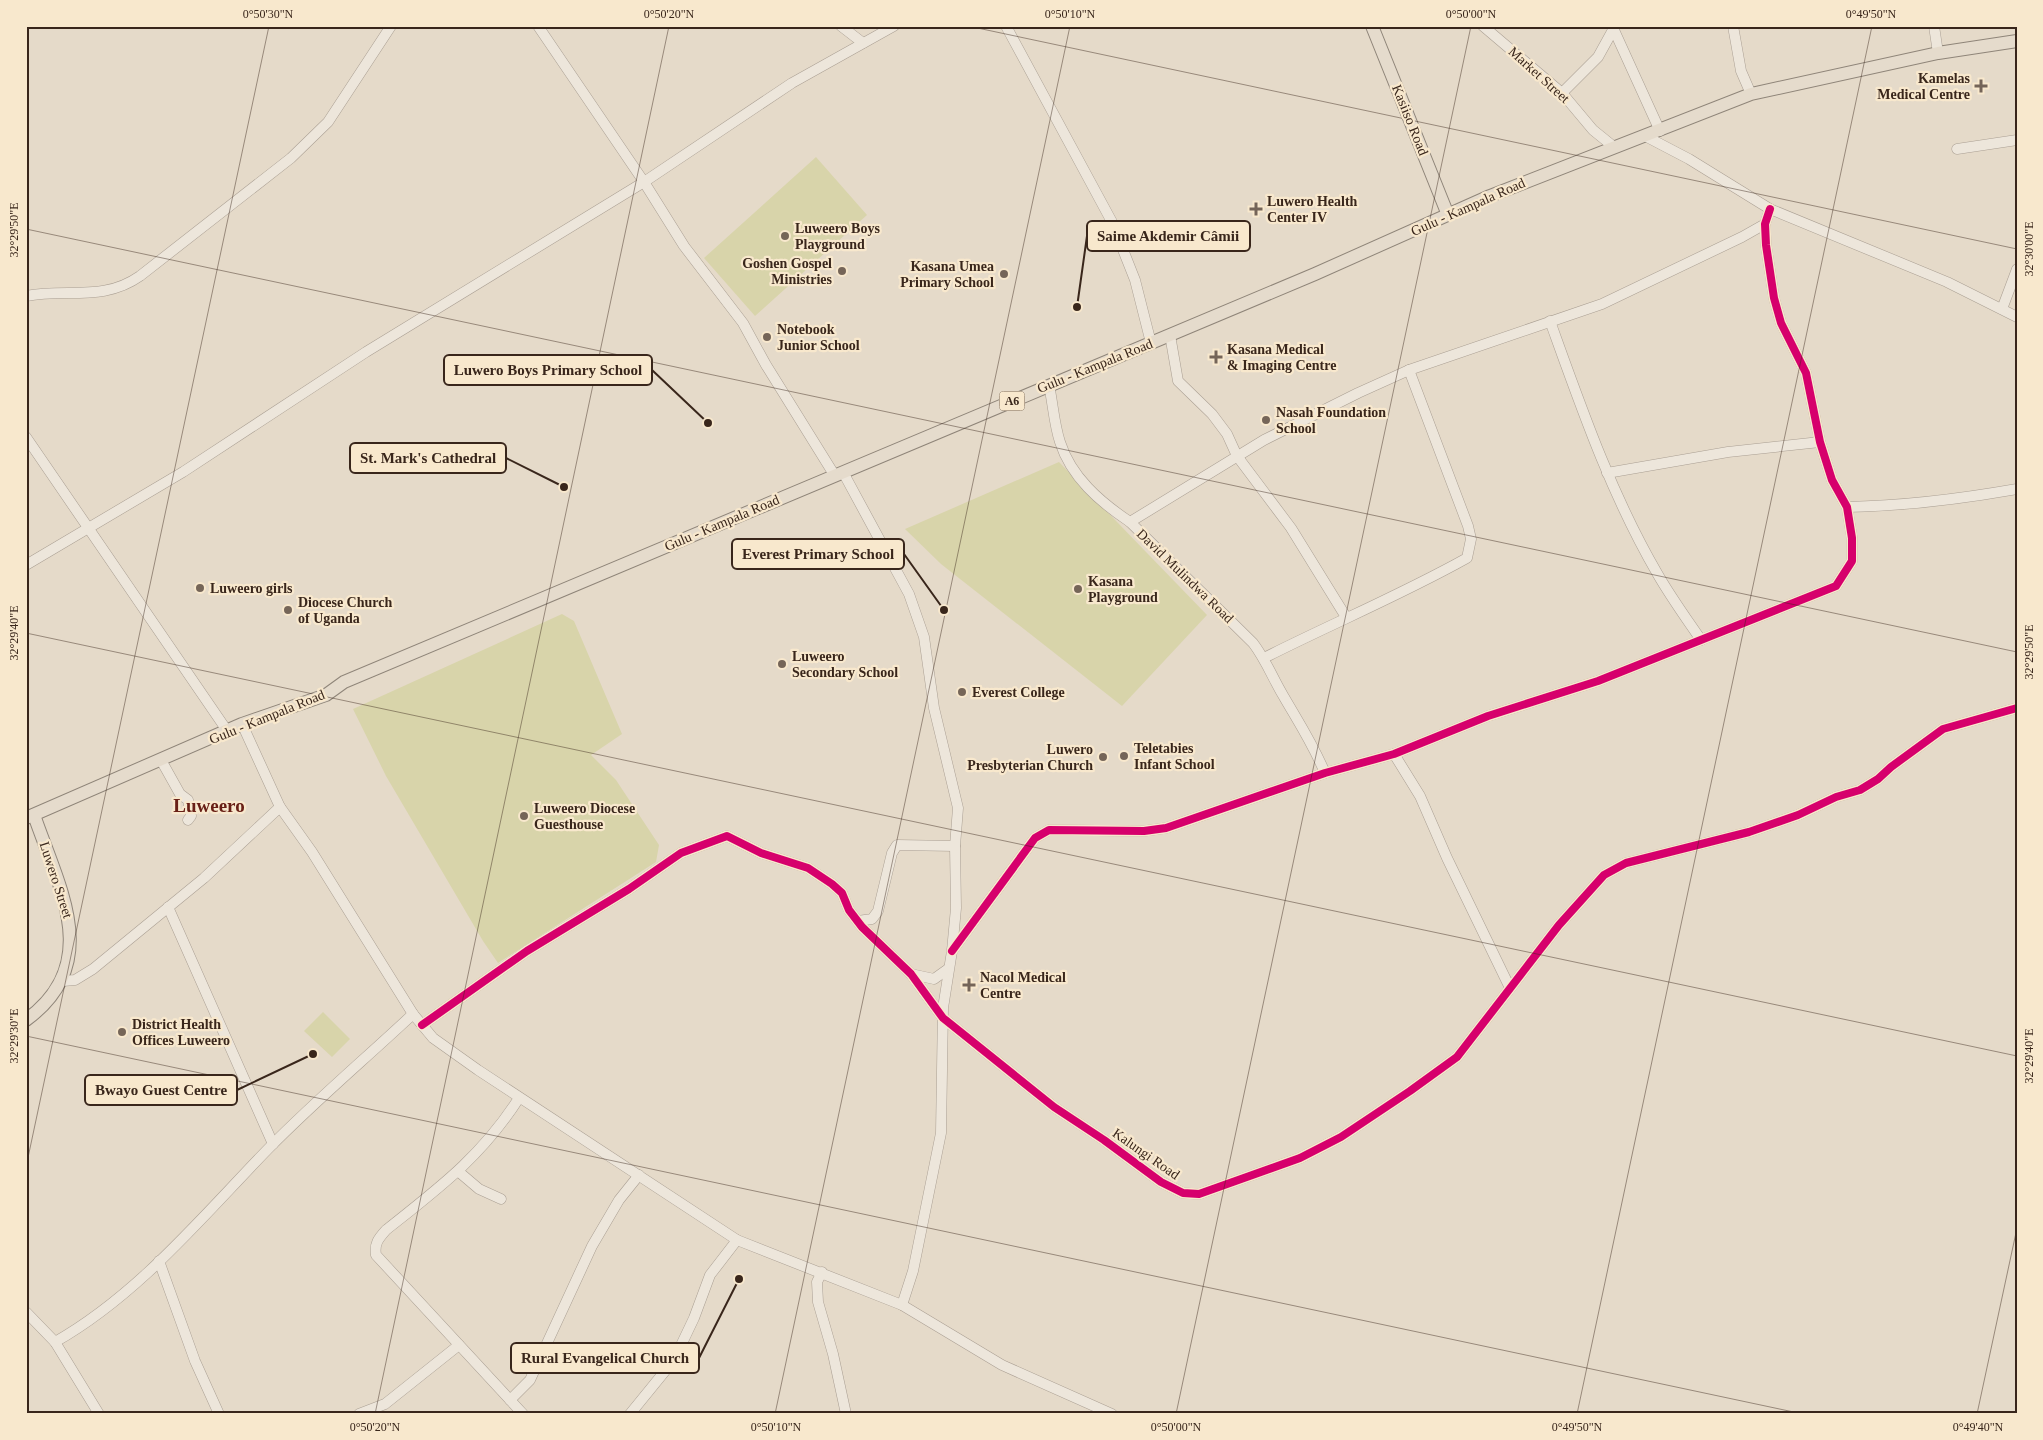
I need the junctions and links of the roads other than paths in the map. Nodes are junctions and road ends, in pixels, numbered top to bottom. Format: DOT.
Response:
graph roads {
  1 [pos="391,26"];
  2 [pos="538,26"];
  3 [pos="841,26"];
  4 [pos="894,26"];
  5 [pos="1006,26"];
  6 [pos="1372,26"];
  7 [pos="1483,26"];
  8 [pos="1733,26"];
  9 [pos="1934,26"];
  10 [pos="1614,28"];
  11 [pos="2017,41"];
  12 [pos="863,42"];
  13 [pos="1938,53"];
  14 [pos="1562,93"];
  15 [pos="1751,94"];
  16 [pos="1660,131"];
  17 [pos="1645,136"];
  18 [pos="2017,140"];
  19 [pos="1614,147"];
  20 [pos="1957,149"];
  21 [pos="644,182"];
  22 [pos="1770,209"];
  23 [pos="1448,215"];
  24 [pos="1765,224"];
  25 [pos="2017,269"];
  26 [pos="26,296"];
  27 [pos="2002,309"];
  28 [pos="2017,317"];
  29 [pos="1550,321"];
  30 [pos="1170,336"];
  31 [pos="1151,343"];
  32 [pos="1409,370"];
  33 [pos="1049,385"];
  34 [pos="26,438"];
  35 [pos="1820,442"];
  36 [pos="1237,456"];
  37 [pos="1607,473"];
  38 [pos="839,475"];
  39 [pos="2017,489"];
  40 [pos="1847,507"];
  41 [pos="1130,522"];
  42 [pos="88,530"];
  43 [pos="26,565"];
  44 [pos="1346,617"];
  45 [pos="1701,640"];
  46 [pos="1264,658"];
  47 [pos="2017,708"];
  48 [pos="242,724"];
  49 [pos="228,732"];
  50 [pos="1394,754"];
  51 [pos="161,760"];
  52 [pos="1324,772"];
  53 [pos="280,807"];
  54 [pos="30,817"];
  55 [pos="188,820"];
  56 [pos="955,846"];
  57 [pos="168,907"];
  58 [pos="858,921"];
  59 [pos="952,951"];
  60 [pos="948,969"];
  61 [pos="911,974"];
  62 [pos="63,981"];
  63 [pos="1510,988"];
  64 [pos="413,1014"];
  65 [pos="944,1018"];
  66 [pos="26,1020"];
  67 [pos="422,1025"];
  68 [pos="519,1098"];
  69 [pos="273,1144"];
  70 [pos="459,1172"];
  71 [pos="639,1175"];
  72 [pos="501,1199"];
  73 [pos="737,1240"];
  74 [pos="159,1261"];
  75 [pos="822,1272"];
  76 [pos="902,1305"];
  77 [pos="26,1312"];
  78 [pos="55,1342"];
  79 [pos="459,1345"];
  80 [pos="510,1400"];
  81 [pos="99,1414"];
  82 [pos="219,1414"];
  83 [pos="358,1414"];
  84 [pos="523,1414"];
  85 [pos="630,1414"];
  86 [pos="846,1414"];
  87 [pos="1112,1414"];
  1 -- 26 [label="street"];
  2 -- 21 [label="street"];
  3 -- 12 [label="street"];
  4 -- 12 [label="street"];
  5 -- 31 [label="street"];
  6 -- 23 [label="main road, Kasiiso Road"];
  7 -- 14 [label="street, Market Street"];
  8 -- 15 [label="street"];
  9 -- 13 [label="street"];
  10 -- 14 [label="street"];
  10 -- 16 [label="street"];
  11 -- 13 [label="main road, Gulu - Kampala Road / A6"];
  12 -- 21 [label="street"];
  13 -- 15 [label="main road, Gulu - Kampala Road / A6"];
  14 -- 19 [label="street, Market Street"];
  15 -- 16 [label="main road, Gulu - Kampala Road / A6"];
  16 -- 17 [label="main road, Gulu - Kampala Road / A6"];
  17 -- 19 [label="main road, Gulu - Kampala Road / A6"];
  17 -- 22 [label="street"];
  18 -- 20 [label="street"];
  19 -- 23 [label="main road, Gulu - Kampala Road / A6"];
  21 -- 38 [label="street"];
  21 -- 42 [label="street"];
  22 -- 24 [label="street"];
  22 -- 27 [label="street"];
  23 -- 30 [label="main road, Gulu - Kampala Road / A6"];
  24 -- 29 [label="street"];
  24 -- 35 [label="street"];
  25 -- 27 [label="street"];
  27 -- 28 [label="street"];
  29 -- 32 [label="street"];
  29 -- 37 [label="street"];
  30 -- 31 [label="main road, Gulu - Kampala Road / A6"];
  30 -- 36 [label="street"];
  31 -- 33 [label="main road, Gulu - Kampala Road / A6"];
  32 -- 36 [label="street"];
  32 -- 44 [label="street"];
  33 -- 38 [label="main road, Gulu - Kampala Road / A6"];
  33 -- 41 [label="street, David Mulindwa Road"];
  34 -- 42 [label="street"];
  35 -- 37 [label="street"];
  35 -- 40 [label="street"];
  36 -- 41 [label="street"];
  36 -- 44 [label="street"];
  37 -- 45 [label="street"];
  38 -- 48 [label="main road, Gulu - Kampala Road / A6"];
  38 -- 56 [label="street"];
  39 -- 40 [label="street"];
  40 -- 45 [label="street"];
  41 -- 46 [label="street, David Mulindwa Road"];
  42 -- 43 [label="street"];
  42 -- 49 [label="street"];
  44 -- 46 [label="street"];
  45 -- 50 [label="street"];
  46 -- 52 [label="street, David Mulindwa Road"];
  47 -- 63 [label="street, Kalungi Road"];
  48 -- 49 [label="main road, Gulu - Kampala Road / A6"];
  48 -- 53 [label="street"];
  49 -- 51 [label="main road, Gulu - Kampala Road / A6"];
  50 -- 52 [label="street"];
  50 -- 63 [label="street"];
  51 -- 54 [label="main road, Gulu - Kampala Road / A6"];
  51 -- 55 [label="street"];
  52 -- 59 [label="street"];
  53 -- 57 [label="street"];
  53 -- 64 [label="street"];
  54 -- 62 [label="main road, Luwero Street"];
  56 -- 58 [label="street"];
  56 -- 59 [label="street"];
  57 -- 62 [label="street"];
  57 -- 69 [label="street"];
  58 -- 61 [label="street, Kalungi Road"];
  58 -- 67 [label="street, Kalungi Road"];
  59 -- 60 [label="street"];
  60 -- 61 [label="street"];
  60 -- 65 [label="street"];
  61 -- 65 [label="street, Kalungi Road"];
  62 -- 66 [label="main road, Luwero Street"];
  63 -- 65 [label="street, Kalungi Road"];
  64 -- 67 [label="street"];
  64 -- 69 [label="street"];
  65 -- 76 [label="street"];
  67 -- 68 [label="street"];
  68 -- 70 [label="street"];
  68 -- 71 [label="street"];
  69 -- 74 [label="street"];
  70 -- 72 [label="street"];
  70 -- 79 [label="street"];
  71 -- 73 [label="street"];
  71 -- 80 [label="street"];
  73 -- 75 [label="street"];
  73 -- 85 [label="street"];
  74 -- 78 [label="street"];
  74 -- 82 [label="street"];
  75 -- 76 [label="street"];
  75 -- 86 [label="street"];
  76 -- 87 [label="street"];
  77 -- 78 [label="street"];
  78 -- 81 [label="street"];
  79 -- 80 [label="street"];
  79 -- 83 [label="street"];
  80 -- 84 [label="street"];
}
